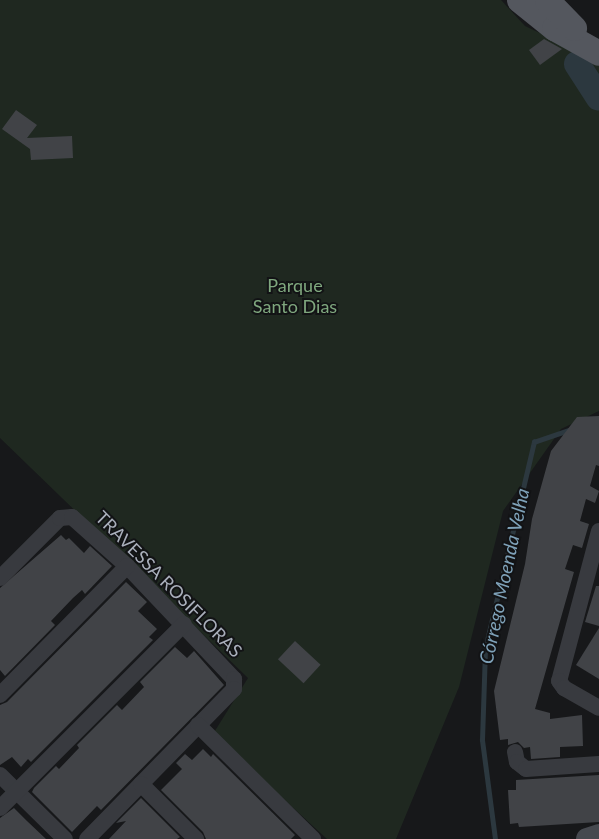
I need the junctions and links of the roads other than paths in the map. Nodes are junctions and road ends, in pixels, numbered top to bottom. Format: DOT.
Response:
graph roads {
  1 [pos="519,0"];
  2 [pos="548,0"];
  3 [pos="599,53"];
  4 [pos="599,531"];
  5 [pos="127,566"];
  6 [pos="0,578"];
  7 [pos="184,624"];
  8 [pos="0,694"];
  9 [pos="599,708"];
  10 [pos="198,725"];
  11 [pos="515,752"];
  12 [pos="599,764"];
  13 [pos="0,775"];
  14 [pos="141,784"];
  15 [pos="16,791"];
  16 [pos="0,808"];
  17 [pos="599,835"];
  18 [pos="65,839"];
  19 [pos="87,839"];
  20 [pos="196,839"];
  21 [pos="313,839"];
  22 [pos="587,839"];
  1 -- 3 [label="main road"];
  2 -- 3 [label="main road"];
  4 -- 9 [label="street"];
  5 -- 6 [label="street, TRAVESSA ROSIFLORAS"];
  5 -- 7 [label="street, TRAVESSA ROSIFLORAS"];
  5 -- 8 [label="street"];
  7 -- 10 [label="street, TRAVESSA ROSIFLORAS"];
  7 -- 15 [label="street"];
  10 -- 14 [label="street, TRAVESSA ROSIFLORAS"];
  10 -- 21 [label="street"];
  11 -- 12 [label="street"];
  13 -- 15 [label="street"];
  14 -- 19 [label="street, TRAVESSA ROSIFLORAS"];
  14 -- 20 [label="street"];
  15 -- 16 [label="street"];
  15 -- 18 [label="street"];
  17 -- 22 [label="main road"];
}
